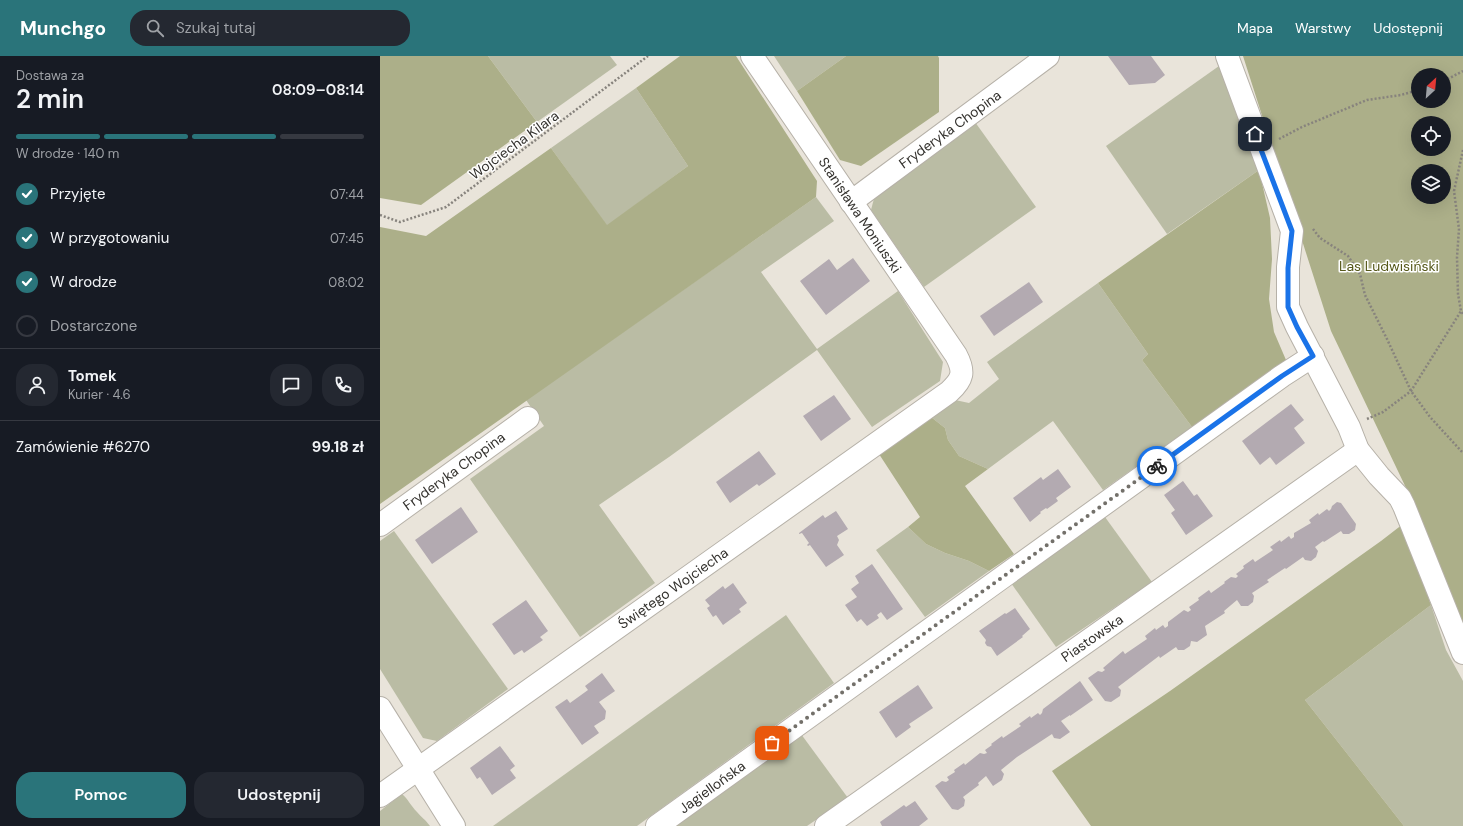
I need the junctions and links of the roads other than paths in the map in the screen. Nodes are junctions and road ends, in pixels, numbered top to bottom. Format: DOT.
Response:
graph roads {
  1 [pos="752,56"];
  2 [pos="1048,56"];
  3 [pos="1226,56"];
  4 [pos="851,202"];
  5 [pos="1313,356"];
  6 [pos="961,377"];
  7 [pos="528,418"];
  8 [pos="1358,450"];
  9 [pos="380,525"];
  10 [pos="1463,653"];
  11 [pos="380,708"];
  12 [pos="418,769"];
  13 [pos="380,796"];
  14 [pos="454,826"];
  15 [pos="657,826"];
  16 [pos="826,826"];
  1 -- 4 [label="street, Stanisława Moniuszki"];
  2 -- 4 [label="street, Fryderyka Chopina"];
  3 -- 5 [label="street"];
  4 -- 6 [label="street, Stanisława Moniuszki"];
  5 -- 8 [label="street"];
  5 -- 15 [label="street, Jagiellońska"];
  6 -- 12 [label="street, Świętego Wojciecha"];
  7 -- 9 [label="street, Fryderyka Chopina"];
  8 -- 10 [label="street"];
  8 -- 16 [label="street, Piastowska"];
  11 -- 12 [label="street"];
  12 -- 13 [label="street, Świętego Wojciecha"];
  12 -- 14 [label="street"];
}
